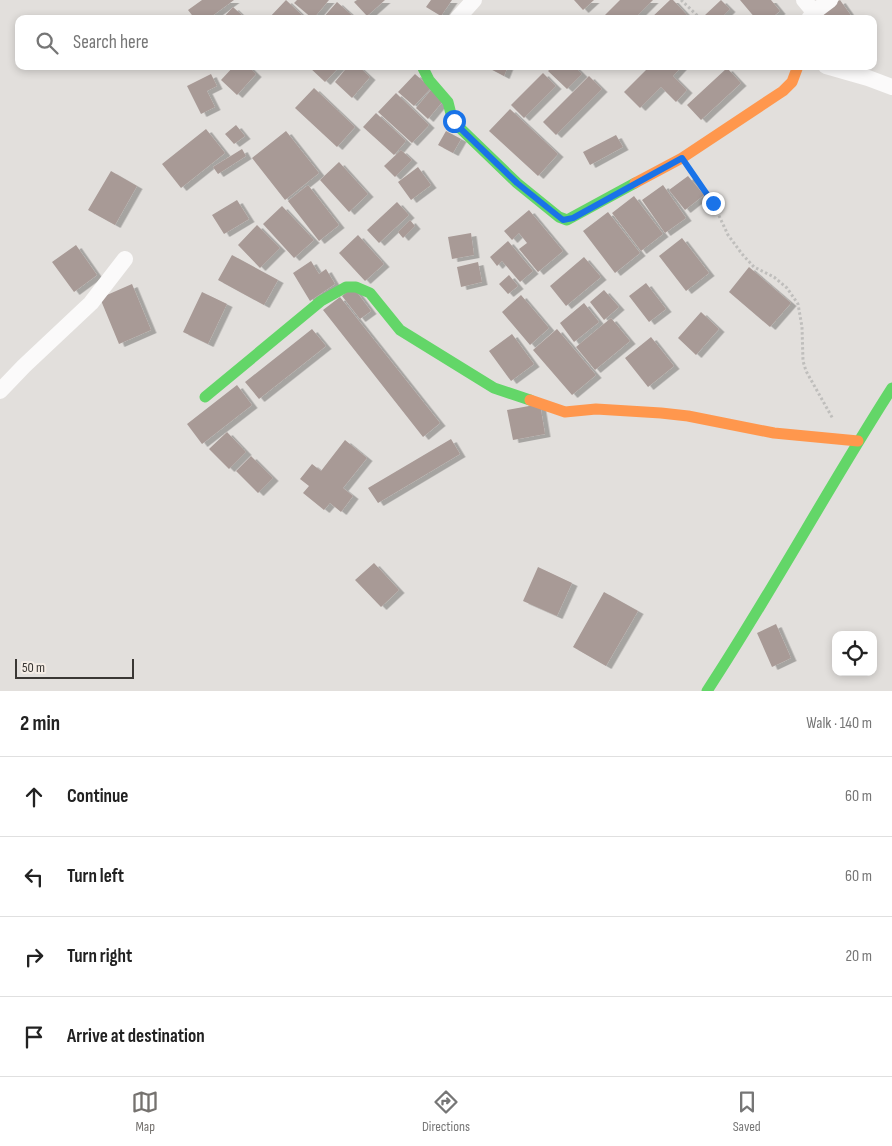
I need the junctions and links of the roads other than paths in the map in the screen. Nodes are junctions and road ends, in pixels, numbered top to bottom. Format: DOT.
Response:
graph roads {
  1 [pos="474,0"];
  2 [pos="830,0"];
  3 [pos="809,10"];
  4 [pos="461,15"];
  5 [pos="796,70"];
  6 [pos="840,70"];
  7 [pos="428,72"];
  8 [pos="892,87"];
  9 [pos="125,259"];
  10 [pos="892,388"];
  11 [pos="0,392"];
  12 [pos="205,396"];
  13 [pos="858,442"];
  14 [pos="707,691"];
  1 -- 4 [label="street"];
  2 -- 3 [label="street"];
  5 -- 7 [label="street"];
  6 -- 8 [label="street"];
  9 -- 11 [label="street"];
  10 -- 13 [label="street"];
  12 -- 13 [label="street"];
  13 -- 14 [label="street"];
}
